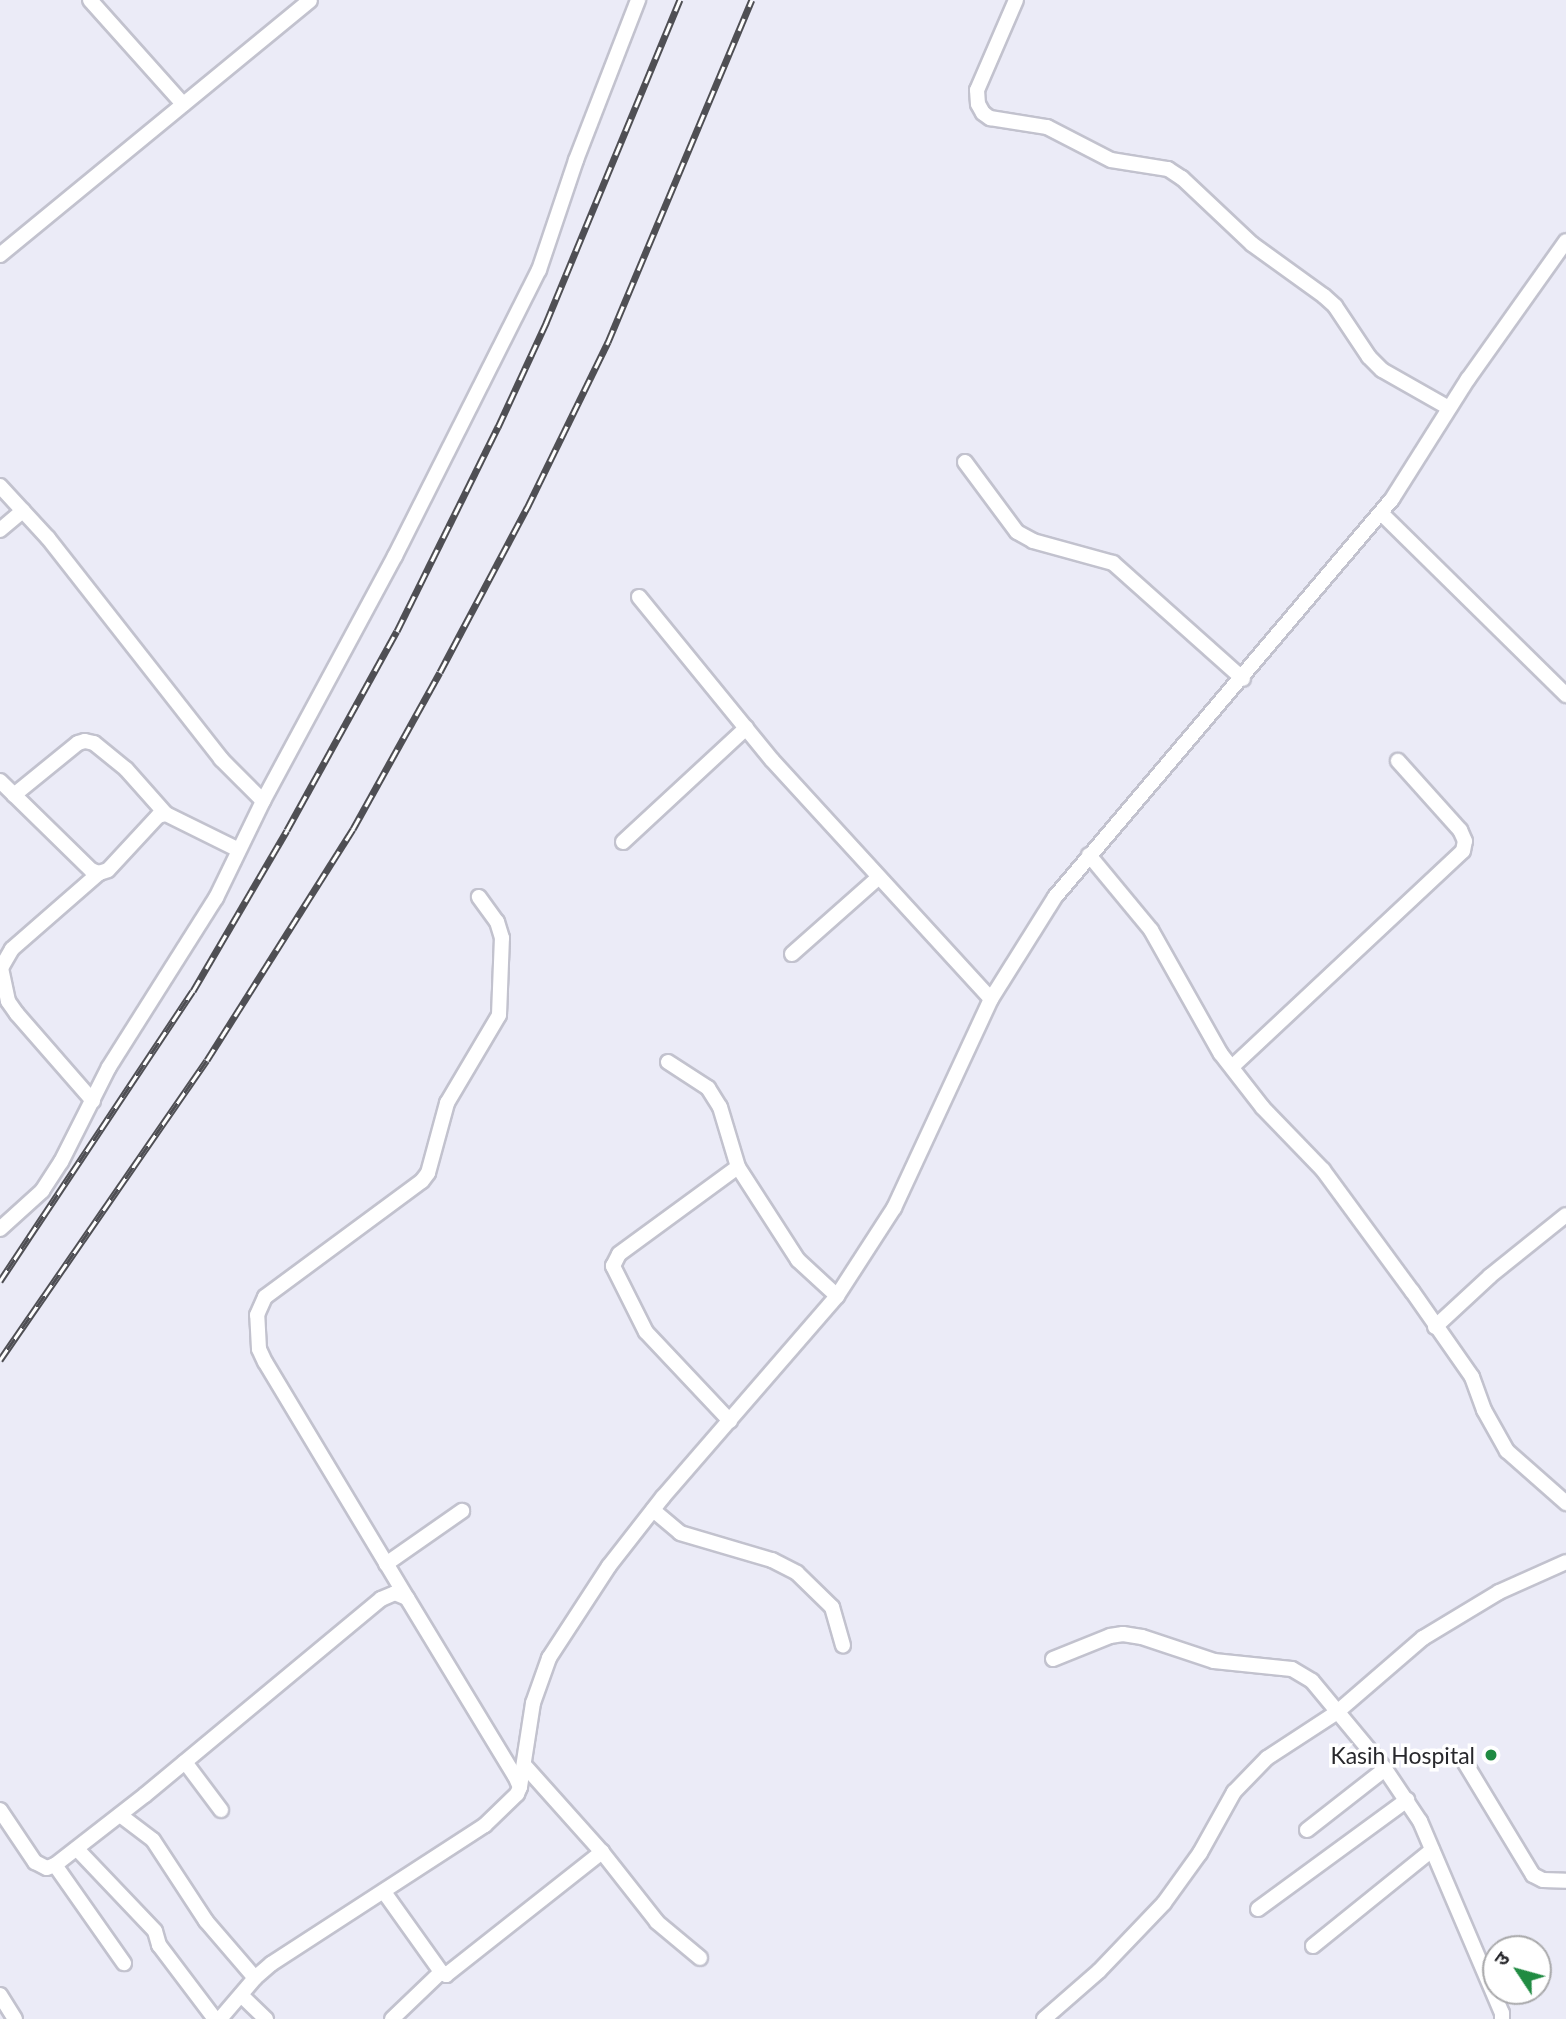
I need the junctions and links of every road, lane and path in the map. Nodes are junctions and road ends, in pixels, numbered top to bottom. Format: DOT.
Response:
graph roads {
  1 [pos="90,0"];
  2 [pos="310,0"];
  3 [pos="638,0"];
  4 [pos="1016,0"];
  5 [pos="183,104"];
  6 [pos="1566,241"];
  7 [pos="0,255"];
  8 [pos="1449,408"];
  9 [pos="965,462"];
  10 [pos="0,486"];
  11 [pos="23,511"];
  12 [pos="1381,513"];
  13 [pos="0,530"];
  14 [pos="639,597"];
  15 [pos="1243,679"];
  16 [pos="1566,695"];
  17 [pos="746,728"];
  18 [pos="1398,761"];
  19 [pos="0,781"];
  20 [pos="14,795"];
  21 [pos="263,801"];
  22 [pos="166,814"];
  23 [pos="623,842"];
  24 [pos="239,850"];
  25 [pos="1089,855"];
  26 [pos="100,873"];
  27 [pos="878,878"];
  28 [pos="479,897"];
  29 [pos="792,954"];
  30 [pos="991,999"];
  31 [pos="668,1062"];
  32 [pos="1232,1067"];
  33 [pos="93,1101"];
  34 [pos="738,1167"];
  35 [pos="1566,1215"];
  36 [pos="0,1229"];
  37 [pos="837,1296"];
  38 [pos="1435,1327"];
  39 [pos="730,1421"];
  40 [pos="1566,1503"];
  41 [pos="653,1510"];
  42 [pos="462,1511"];
  43 [pos="1566,1562"];
  44 [pos="386,1564"];
  45 [pos="407,1598"];
  46 [pos="843,1645"];
  47 [pos="1054,1659"];
  48 [pos="1336,1713"];
  49 [pos="1464,1761"];
  50 [pos="185,1762"];
  51 [pos="525,1766"];
  52 [pos="1384,1769"];
  53 [pos="520,1787"];
  54 [pos="1407,1800"];
  55 [pos="0,1810"];
  56 [pos="221,1811"];
  57 [pos="120,1815"];
  58 [pos="1307,1830"];
  59 [pos="78,1849"];
  60 [pos="1432,1850"];
  61 [pos="602,1852"];
  62 [pos="55,1865"];
  63 [pos="1566,1881"];
  64 [pos="384,1892"];
  65 [pos="1258,1909"];
  66 [pos="1313,1946"];
  67 [pos="700,1958"];
  68 [pos="124,1963"];
  69 [pos="441,1972"];
  70 [pos="254,1978"];
  71 [pos="0,1994"];
  72 [pos="241,1995"];
  73 [pos="15,2019"];
  74 [pos="218,2019"];
  75 [pos="266,2019"];
  76 [pos="392,2019"];
  77 [pos="1044,2019"];
  78 [pos="1502,2019"];
  1 -- 5 [label="street"];
  2 -- 5 [label="street"];
  3 -- 21 [label="street"];
  4 -- 8 [label="street"];
  5 -- 7 [label="street"];
  6 -- 8 [label="street"];
  8 -- 12 [label="street"];
  9 -- 15 [label="street"];
  10 -- 11 [label="street"];
  11 -- 13 [label="street"];
  11 -- 21 [label="street"];
  12 -- 15 [label="street"];
  12 -- 16 [label="street"];
  14 -- 17 [label="street"];
  15 -- 25 [label="street"];
  17 -- 23 [label="street"];
  17 -- 27 [label="street"];
  18 -- 32 [label="street"];
  19 -- 20 [label="street"];
  20 -- 22 [label="street"];
  20 -- 26 [label="street"];
  21 -- 24 [label="street"];
  22 -- 24 [label="street"];
  22 -- 26 [label="street"];
  24 -- 33 [label="street"];
  25 -- 30 [label="street"];
  25 -- 32 [label="street"];
  26 -- 33 [label="street"];
  27 -- 29 [label="street"];
  27 -- 30 [label="street"];
  28 -- 44 [label="street"];
  30 -- 37 [label="street"];
  31 -- 34 [label="street"];
  32 -- 38 [label="street"];
  33 -- 36 [label="street"];
  34 -- 37 [label="street"];
  34 -- 39 [label="street"];
  35 -- 38 [label="street"];
  37 -- 39 [label="street"];
  38 -- 40 [label="street"];
  39 -- 41 [label="street"];
  41 -- 46 [label="street"];
  41 -- 51 [label="street"];
  42 -- 44 [label="street"];
  43 -- 48 [label="street"];
  44 -- 45 [label="street"];
  45 -- 50 [label="street"];
  45 -- 53 [label="street"];
  47 -- 48 [label="street"];
  48 -- 52 [label="street"];
  48 -- 77 [label="street"];
  49 -- 63 [label="street"];
  50 -- 56 [label="street"];
  50 -- 57 [label="street"];
  51 -- 53 [label="street"];
  51 -- 61 [label="street"];
  52 -- 54 [label="street"];
  52 -- 58 [label="street"];
  53 -- 64 [label="street"];
  54 -- 60 [label="street"];
  54 -- 65 [label="street"];
  55 -- 62 [label="street"];
  57 -- 59 [label="street"];
  57 -- 70 [label="street"];
  59 -- 62 [label="street"];
  59 -- 74 [label="street"];
  60 -- 66 [label="street"];
  60 -- 78 [label="street"];
  61 -- 67 [label="street"];
  61 -- 69 [label="street"];
  62 -- 68 [label="street"];
  64 -- 69 [label="street"];
  64 -- 70 [label="street"];
  69 -- 76 [label="street"];
  70 -- 72 [label="street"];
  71 -- 73 [label="street"];
  72 -- 74 [label="street"];
  72 -- 75 [label="street"];
}
